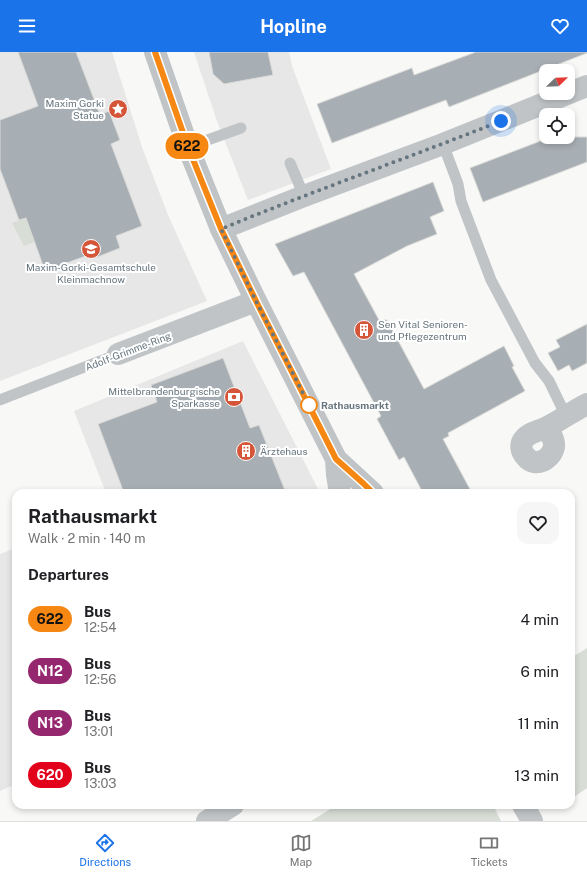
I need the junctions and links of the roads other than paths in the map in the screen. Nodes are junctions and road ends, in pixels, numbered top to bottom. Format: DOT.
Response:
graph roads {
  1 [pos="155,52"];
  2 [pos="587,86"];
  3 [pos="241,128"];
  4 [pos="443,144"];
  5 [pos="188,147"];
  6 [pos="290,163"];
  7 [pos="304,196"];
  8 [pos="221,229"];
  9 [pos="256,301"];
  10 [pos="118,354"];
  11 [pos="0,400"];
  12 [pos="581,409"];
  13 [pos="547,427"];
  14 [pos="336,459"];
  15 [pos="339,489"];
  16 [pos="369,489"];
  17 [pos="226,809"];
  18 [pos="525,809"];
  19 [pos="207,821"];
  20 [pos="532,821"];
  1 -- 5 [label="street"];
  2 -- 4 [label="street"];
  3 -- 5 [label="lane"];
  4 -- 7 [label="street"];
  4 -- 12 [label="lane"];
  5 -- 8 [label="street"];
  6 -- 7 [label="lane"];
  7 -- 8 [label="street"];
  8 -- 9 [label="street"];
  9 -- 10 [label="street, Adolf-Grimme-Ring"];
  9 -- 14 [label="street"];
  10 -- 11 [label="lane, Adolf-Grimme-Ring"];
  12 -- 13 [label="street"];
  14 -- 15 [label="street"];
  14 -- 16 [label="street"];
  17 -- 19 [label="street"];
  18 -- 20 [label="street"];
}
